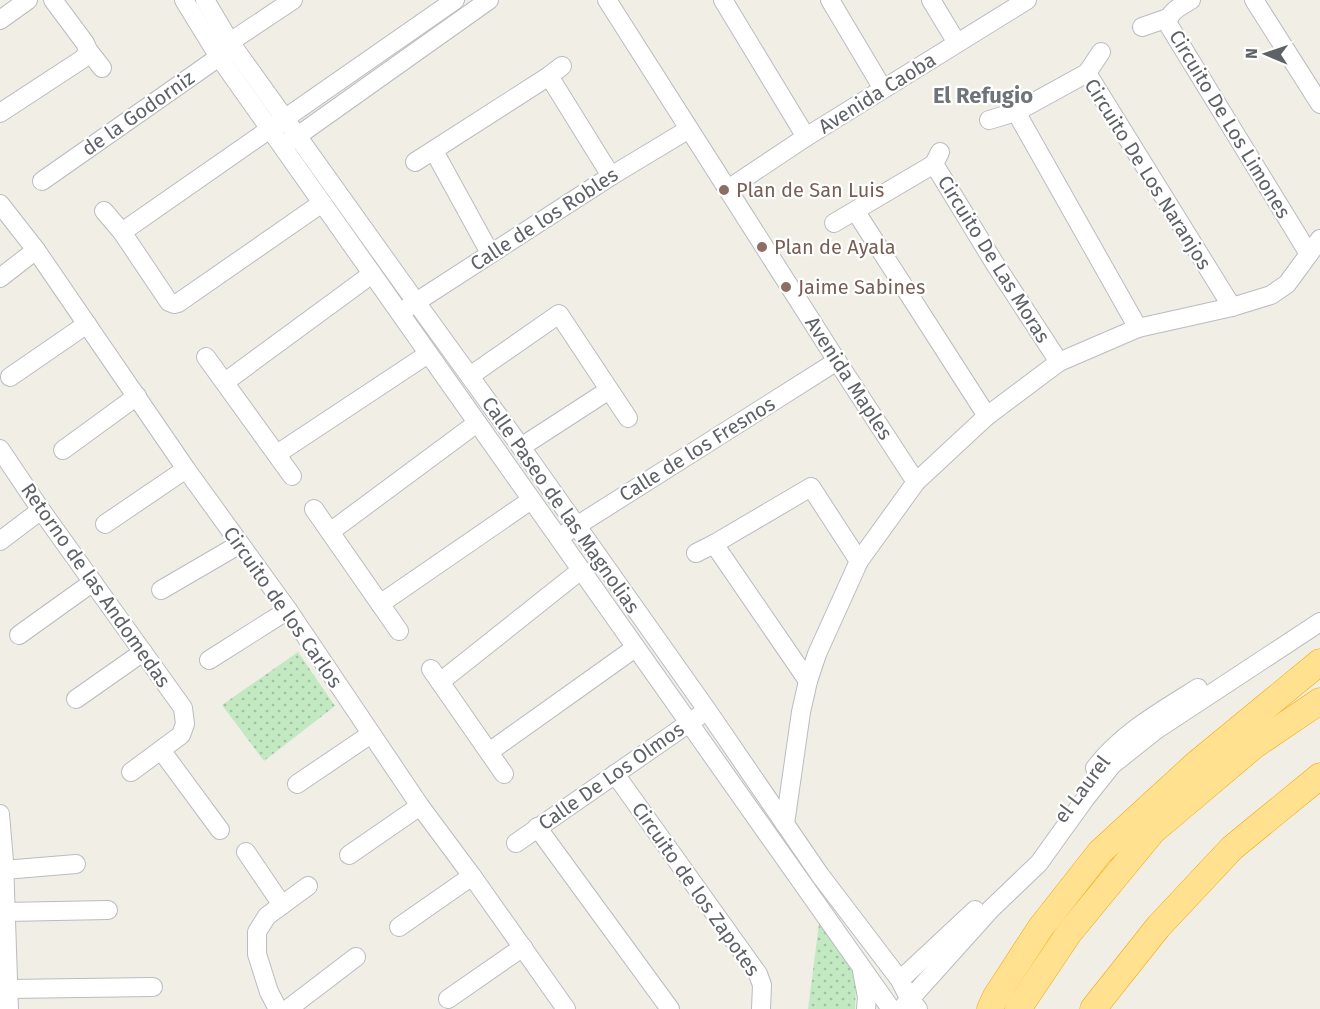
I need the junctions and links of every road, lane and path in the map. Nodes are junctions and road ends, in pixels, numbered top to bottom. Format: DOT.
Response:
graph roads {
  1 [pos="28,0"];
  2 [pos="53,0"];
  3 [pos="184,0"];
  4 [pos="293,0"];
  5 [pos="455,0"];
  6 [pos="489,0"];
  7 [pos="607,0"];
  8 [pos="723,0"];
  9 [pos="830,0"];
  10 [pos="931,0"];
  11 [pos="1027,0"];
  12 [pos="1191,0"];
  13 [pos="1254,0"];
  14 [pos="204,10"];
  15 [pos="1168,18"];
  16 [pos="0,20"];
  17 [pos="1142,27"];
  18 [pos="230,42"];
  19 [pos="957,43"];
  20 [pos="88,50"];
  21 [pos="1101,52"];
  22 [pos="219,57"];
  23 [pos="102,68"];
  24 [pos="1086,73"];
  25 [pos="883,89"];
  26 [pos="1320,104"];
  27 [pos="1016,112"];
  28 [pos="0,113"];
  29 [pos="285,118"];
  30 [pos="989,120"];
  31 [pos="270,129"];
  32 [pos="689,129"];
  33 [pos="806,138"];
  34 [pos="290,141"];
  35 [pos="434,151"];
  36 [pos="415,162"];
  37 [pos="611,176"];
  38 [pos="42,181"];
  39 [pos="728,189"];
  40 [pos="322,203"];
  41 [pos="0,204"];
  42 [pos="104,212"];
  43 [pos="856,212"];
  44 [pos="834,224"];
  45 [pos="122,232"];
  46 [pos="1320,239"];
  47 [pos="36,250"];
  48 [pos="490,253"];
  49 [pos="1309,254"];
  50 [pos="372,274"];
  51 [pos="0,278"];
  52 [pos="416,302"];
  53 [pos="1232,307"];
  54 [pos="399,313"];
  55 [pos="87,324"];
  56 [pos="1138,328"];
  57 [pos="428,354"];
  58 [pos="206,357"];
  59 [pos="837,361"];
  60 [pos="1059,362"];
  61 [pos="470,376"];
  62 [pos="10,377"];
  63 [pos="225,382"];
  64 [pos="609,390"];
  65 [pos="137,396"];
  66 [pos="987,416"];
  67 [pos="628,418"];
  68 [pos="477,423"];
  69 [pos="521,447"];
  70 [pos="0,449"];
  71 [pos="63,450"];
  72 [pos="276,454"];
  73 [pos="186,469"];
  74 [pos="292,476"];
  75 [pos="916,482"];
  76 [pos="531,500"];
  77 [pos="314,509"];
  78 [pos="41,510"];
  79 [pos="105,524"];
  80 [pos="577,525"];
  81 [pos="330,532"];
  82 [pos="558,538"];
  83 [pos="0,541"];
  84 [pos="240,544"];
  85 [pos="714,544"];
  86 [pos="696,553"];
  87 [pos="859,561"];
  88 [pos="581,570"];
  89 [pos="93,582"];
  90 [pos="161,590"];
  91 [pos="380,604"];
  92 [pos="288,610"];
  93 [pos="1320,610"];
  94 [pos="1320,622"];
  95 [pos="399,631"];
  96 [pos="19,635"];
  97 [pos="635,648"];
  98 [pos="143,652"];
  99 [pos="209,660"];
  100 [pos="1320,662"];
  101 [pos="808,681"];
  102 [pos="76,699"];
  103 [pos="1317,699"];
  104 [pos="707,710"];
  105 [pos="689,723"];
  106 [pos="372,734"];
  107 [pos="1255,745"];
  108 [pos="161,750"];
  109 [pos="489,752"];
  110 [pos="1196,764"];
  111 [pos="131,772"];
  112 [pos="504,774"];
  113 [pos="615,774"];
  114 [pos="1320,776"];
  115 [pos="1320,782"];
  116 [pos="297,784"];
  117 [pos="1294,796"];
  118 [pos="420,806"];
  119 [pos="0,814"];
  120 [pos="785,824"];
  121 [pos="537,827"];
  122 [pos="220,830"];
  123 [pos="516,843"];
  124 [pos="246,852"];
  125 [pos="349,855"];
  126 [pos="3,864"];
  127 [pos="76,864"];
  128 [pos="820,875"];
  129 [pos="472,876"];
  130 [pos="308,886"];
  131 [pos="805,888"];
  132 [pos="282,905"];
  133 [pos="108,910"];
  134 [pos="6,912"];
  135 [pos="399,927"];
  136 [pos="3,940"];
  137 [pos="523,947"];
  138 [pos="356,957"];
  139 [pos="860,964"];
  140 [pos="900,980"];
  141 [pos="153,987"];
  142 [pos="8,989"];
  143 [pos="448,999"];
  144 [pos="993,1003"];
  145 [pos="910,1006"];
  146 [pos="9,1009"];
  147 [pos="278,1009"];
  148 [pos="288,1009"];
  149 [pos="566,1009"];
  150 [pos="670,1009"];
  151 [pos="761,1009"];
  152 [pos="866,1009"];
  153 [pos="891,1009"];
  154 [pos="970,1009"];
  155 [pos="1018,1009"];
  156 [pos="1093,1009"];
  1 -- 16 [label="street"];
  2 -- 20 [label="street"];
  3 -- 14 [label="street, Calle Paseo de las Magnolias"];
  4 -- 18 [label="street"];
  5 -- 29 [label="street"];
  6 -- 34 [label="street"];
  7 -- 32 [label="street, Avenida Maples"];
  8 -- 33 [label="street"];
  9 -- 25 [label="street"];
  10 -- 19 [label="street"];
  11 -- 19 [label="street, Avenida Caoba"];
  12 -- 15 [label="street, Circuito De Los Limones"];
  13 -- 26 [label="street"];
  14 -- 18 [label="street, Calle Paseo de las Magnolias"];
  14 -- 22 [label="street, Calle Paseo de las Magnolias"];
  15 -- 17 [label="street"];
  15 -- 49 [label="street, Circuito De Los Limones"];
  18 -- 22 [label="street, de la Godorniz"];
  18 -- 29 [label="street, Calle Paseo de las Magnolias"];
  19 -- 25 [label="street, Avenida Caoba"];
  20 -- 23 [label="street"];
  20 -- 28 [label="street"];
  21 -- 24 [label="street"];
  22 -- 31 [label="street, Calle Paseo de las Magnolias"];
  22 -- 38 [label="street, de la Godorniz"];
  24 -- 27 [label="street, Circuito De Los Naranjos"];
  24 -- 53 [label="street, Circuito De Los Naranjos"];
  25 -- 33 [label="street, Avenida Caoba"];
  27 -- 30 [label="street, Circuito De Los Naranjos"];
  27 -- 56 [label="street"];
  29 -- 31 [label="street"];
  29 -- 34 [label="street, Calle Paseo de las Magnolias"];
  31 -- 34 [label="street, Calle Paseo de las Magnolias"];
  31 -- 45 [label="street"];
  32 -- 37 [label="street, Calle de los Robles"];
  32 -- 39 [label="street, Avenida Maples"];
  33 -- 39 [label="street, Avenida Caoba"];
  34 -- 40 [label="street, Calle Paseo de las Magnolias"];
  34 -- 52 [label="street, Calle Paseo de las Magnolias"];
  35 -- 36 [label="street"];
  35 -- 37 [label="street"];
  35 -- 48 [label="street"];
  37 -- 48 [label="street, Calle de los Robles"];
  39 -- 59 [label="street, Avenida Maples"];
  40 -- 45 [label="street"];
  40 -- 50 [label="street, Calle Paseo de las Magnolias"];
  41 -- 47 [label="street, Circuito de los Carlos"];
  42 -- 45 [label="street"];
  43 -- 44 [label="street, Circuito De Las Moras"];
  43 -- 60 [label="street, Circuito De Las Moras"];
  43 -- 66 [label="street"];
  46 -- 49 [label="street"];
  47 -- 51 [label="street"];
  47 -- 55 [label="street, Circuito de los Carlos"];
  48 -- 52 [label="street, Calle de los Robles"];
  49 -- 53 [label="street"];
  50 -- 54 [label="street, Calle Paseo de las Magnolias"];
  50 -- 63 [label="street"];
  52 -- 54 [label="street, Calle de los Robles"];
  52 -- 61 [label="street, Calle Paseo de las Magnolias"];
  53 -- 56 [label="street"];
  54 -- 57 [label="street, Calle Paseo de las Magnolias"];
  55 -- 62 [label="street"];
  55 -- 65 [label="street, Circuito de los Carlos"];
  56 -- 60 [label="street"];
  57 -- 68 [label="street, Calle Paseo de las Magnolias"];
  57 -- 72 [label="street"];
  58 -- 63 [label="street"];
  59 -- 75 [label="street, Avenida Maples"];
  59 -- 80 [label="street, Calle de los Fresnos"];
  60 -- 66 [label="street"];
  61 -- 64 [label="street"];
  61 -- 69 [label="street, Calle Paseo de las Magnolias"];
  63 -- 72 [label="street"];
  64 -- 67 [label="street"];
  64 -- 69 [label="street"];
  65 -- 71 [label="street"];
  65 -- 73 [label="street, Circuito de los Carlos"];
  66 -- 75 [label="street"];
  68 -- 76 [label="street, Calle Paseo de las Magnolias"];
  68 -- 81 [label="street"];
  69 -- 80 [label="street, Calle Paseo de las Magnolias"];
  70 -- 78 [label="street, Retorno de las Andomedas"];
  72 -- 74 [label="street"];
  73 -- 79 [label="street"];
  73 -- 84 [label="street, Circuito de los Carlos"];
  75 -- 87 [label="street"];
  76 -- 82 [label="street, Calle Paseo de las Magnolias"];
  76 -- 91 [label="street"];
  77 -- 81 [label="street"];
  78 -- 83 [label="street"];
  78 -- 89 [label="street, Retorno de las Andomedas"];
  80 -- 82 [label="street, Calle de los Fresnos"];
  80 -- 104 [label="street, Calle Paseo de las Magnolias"];
  81 -- 91 [label="street"];
  82 -- 88 [label="street, Calle Paseo de las Magnolias"];
  84 -- 90 [label="street"];
  84 -- 92 [label="street, Circuito de los Carlos"];
  85 -- 86 [label="street"];
  85 -- 87 [label="street"];
  85 -- 101 [label="street"];
  87 -- 101 [label="street"];
  88 -- 97 [label="street, Calle Paseo de las Magnolias"];
  88 -- 109 [label="street"];
  89 -- 96 [label="street"];
  89 -- 98 [label="street, Retorno de las Andomedas"];
  91 -- 95 [label="street"];
  92 -- 99 [label="street"];
  92 -- 106 [label="street, Circuito de los Carlos"];
  93 -- 140 [label="street, el Laurel"];
  94 -- 145 [label="street"];
  97 -- 105 [label="street, Calle Paseo de las Magnolias"];
  97 -- 109 [label="street"];
  98 -- 102 [label="street"];
  98 -- 108 [label="street, Retorno de las Andomedas"];
  100 -- 110 [label="highway"];
  101 -- 120 [label="street"];
  103 -- 107 [label="highway"];
  104 -- 105 [label="street, Calle De Los Olmos"];
  104 -- 120 [label="street, Calle Paseo de las Magnolias"];
  105 -- 113 [label="street, Calle De Los Olmos"];
  105 -- 131 [label="street, Calle Paseo de las Magnolias"];
  106 -- 116 [label="street"];
  106 -- 118 [label="street, Circuito de los Carlos"];
  107 -- 110 [label="highway"];
  107 -- 155 [label="highway"];
  108 -- 111 [label="street"];
  108 -- 122 [label="street"];
  109 -- 112 [label="street"];
  110 -- 144 [label="highway"];
  113 -- 121 [label="street, Calle De Los Olmos"];
  113 -- 151 [label="street, Circuito de los Zapotes"];
  114 -- 117 [label="highway"];
  115 -- 117 [label="highway"];
  117 -- 156 [label="highway"];
  118 -- 125 [label="street"];
  118 -- 129 [label="street, Circuito de los Carlos"];
  119 -- 126 [label="street"];
  120 -- 128 [label="street, Calle Paseo de las Magnolias"];
  121 -- 123 [label="street, Calle De Los Olmos"];
  121 -- 150 [label="street"];
  124 -- 132 [label="street"];
  126 -- 127 [label="street"];
  126 -- 134 [label="street"];
  128 -- 131 [label="street"];
  128 -- 140 [label="street, Calle Paseo de las Magnolias"];
  129 -- 135 [label="street"];
  129 -- 137 [label="street, Circuito de los Carlos"];
  130 -- 132 [label="street"];
  131 -- 139 [label="street, Calle Paseo de las Magnolias"];
  132 -- 147 [label="street"];
  133 -- 134 [label="street"];
  134 -- 136 [label="street"];
  136 -- 142 [label="street"];
  137 -- 143 [label="street"];
  137 -- 149 [label="street, Circuito de los Carlos"];
  138 -- 148 [label="street"];
  139 -- 152 [label="street"];
  139 -- 153 [label="street, Calle Paseo de las Magnolias"];
  140 -- 145 [label="street, Calle Paseo de las Magnolias"];
  141 -- 142 [label="street"];
  142 -- 146 [label="street"];
  144 -- 154 [label="highway"];
}
